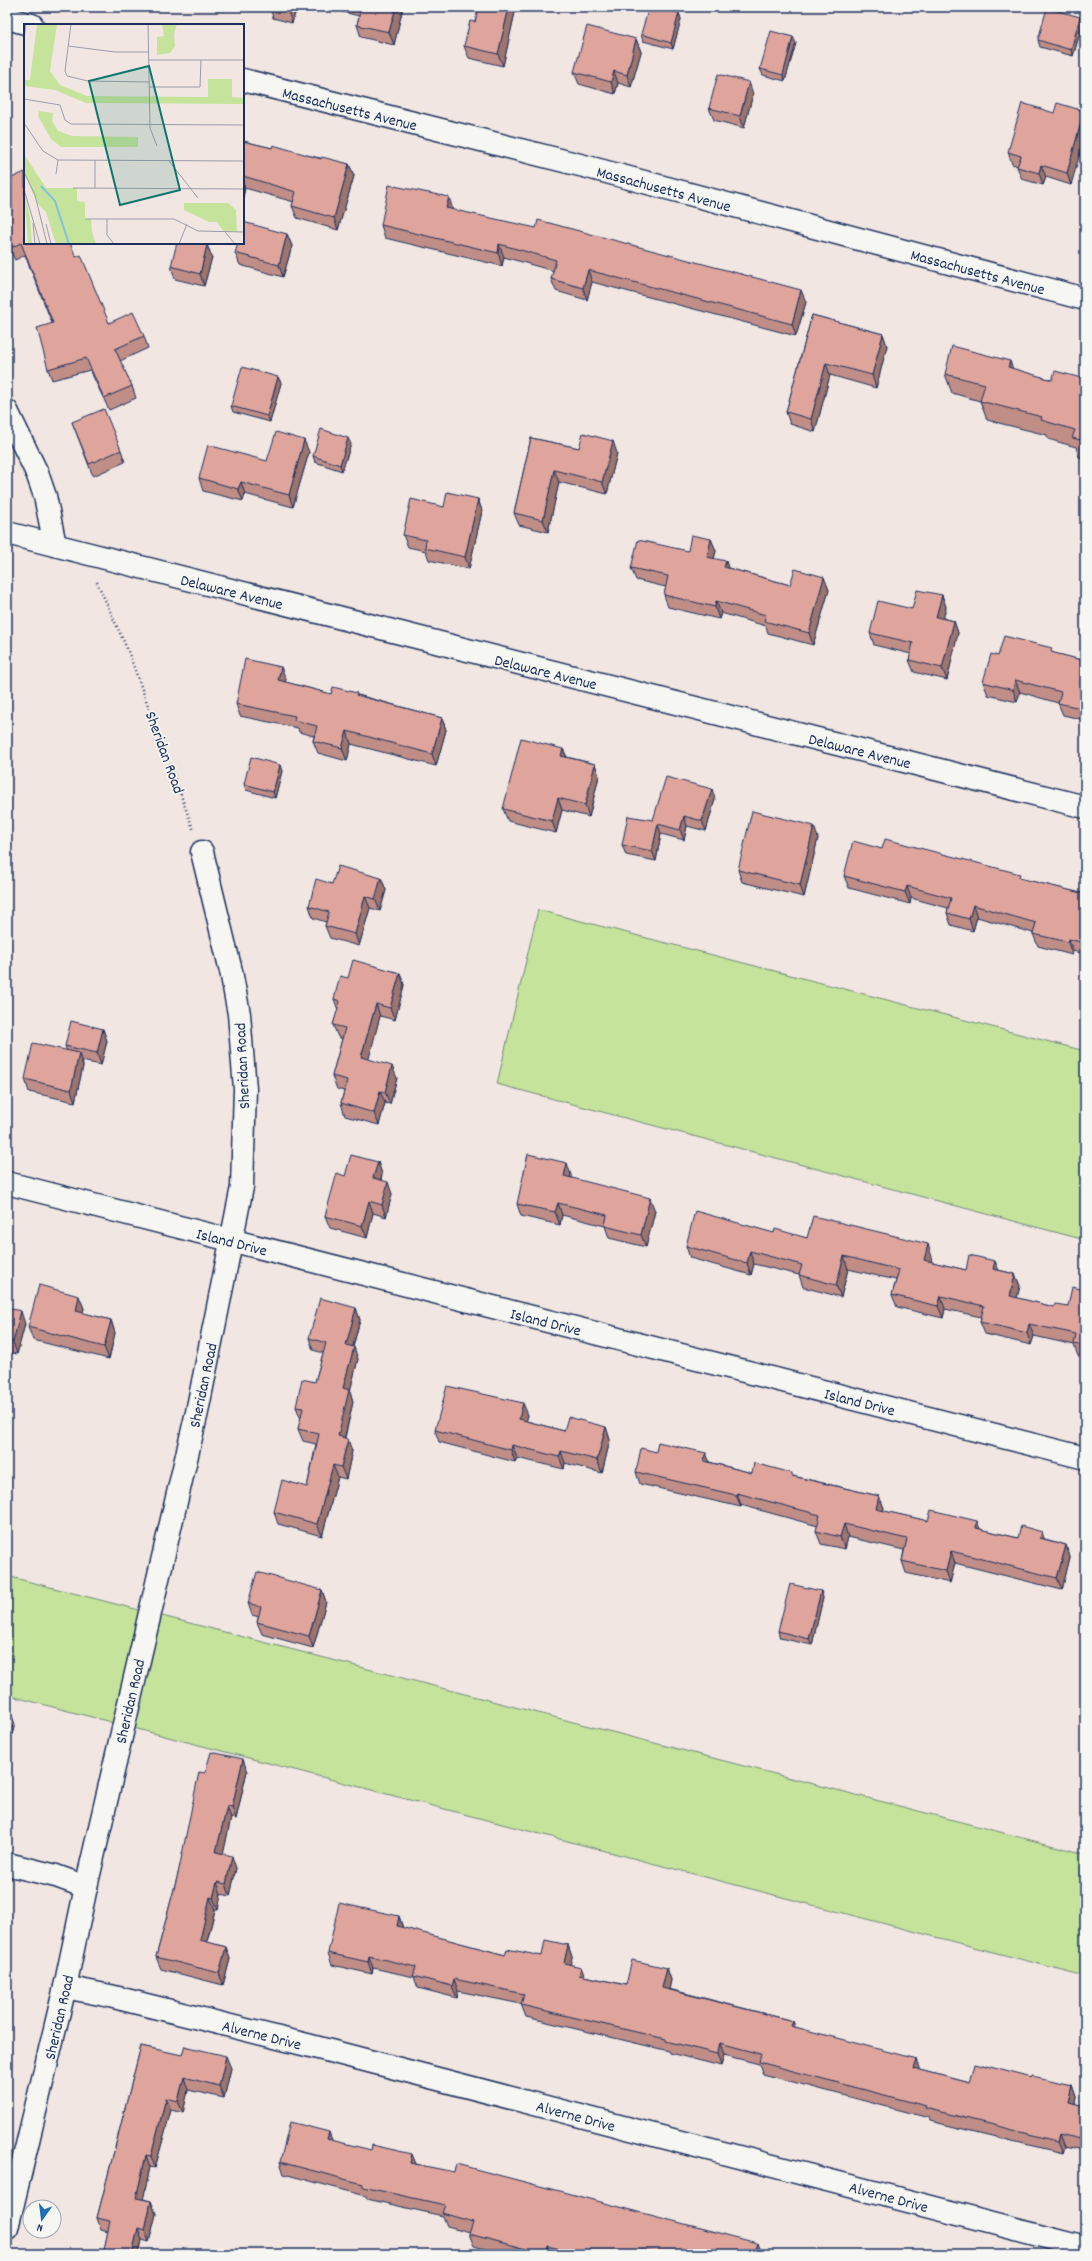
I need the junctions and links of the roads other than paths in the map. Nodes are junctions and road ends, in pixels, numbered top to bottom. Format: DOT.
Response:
graph roads {
  1 [pos="7,18"];
  2 [pos="28,24"];
  3 [pos="244,80"];
  4 [pos="1085,299"];
  5 [pos="7,411"];
  6 [pos="7,533"];
  7 [pos="55,545"];
  8 [pos="1085,807"];
  9 [pos="202,852"];
  10 [pos="7,1183"];
  11 [pos="232,1241"];
  12 [pos="1085,1458"];
  13 [pos="7,1864"];
  14 [pos="86,1887"];
  15 [pos="65,1987"];
  16 [pos="7,2228"];
  17 [pos="1085,2247"];
  1 -- 2 [label="street"];
  3 -- 4 [label="street, Massachusetts Avenue"];
  5 -- 7 [label="street"];
  6 -- 7 [label="street, Delaware Avenue"];
  7 -- 8 [label="street, Delaware Avenue"];
  9 -- 11 [label="street, Sheridan Road"];
  10 -- 11 [label="street, Island Drive"];
  11 -- 12 [label="street, Island Drive"];
  11 -- 14 [label="street, Sheridan Road"];
  13 -- 14 [label="street"];
  14 -- 15 [label="street, Sheridan Road"];
  15 -- 16 [label="street, Sheridan Road"];
  15 -- 17 [label="street, Alverne Drive"];
}
